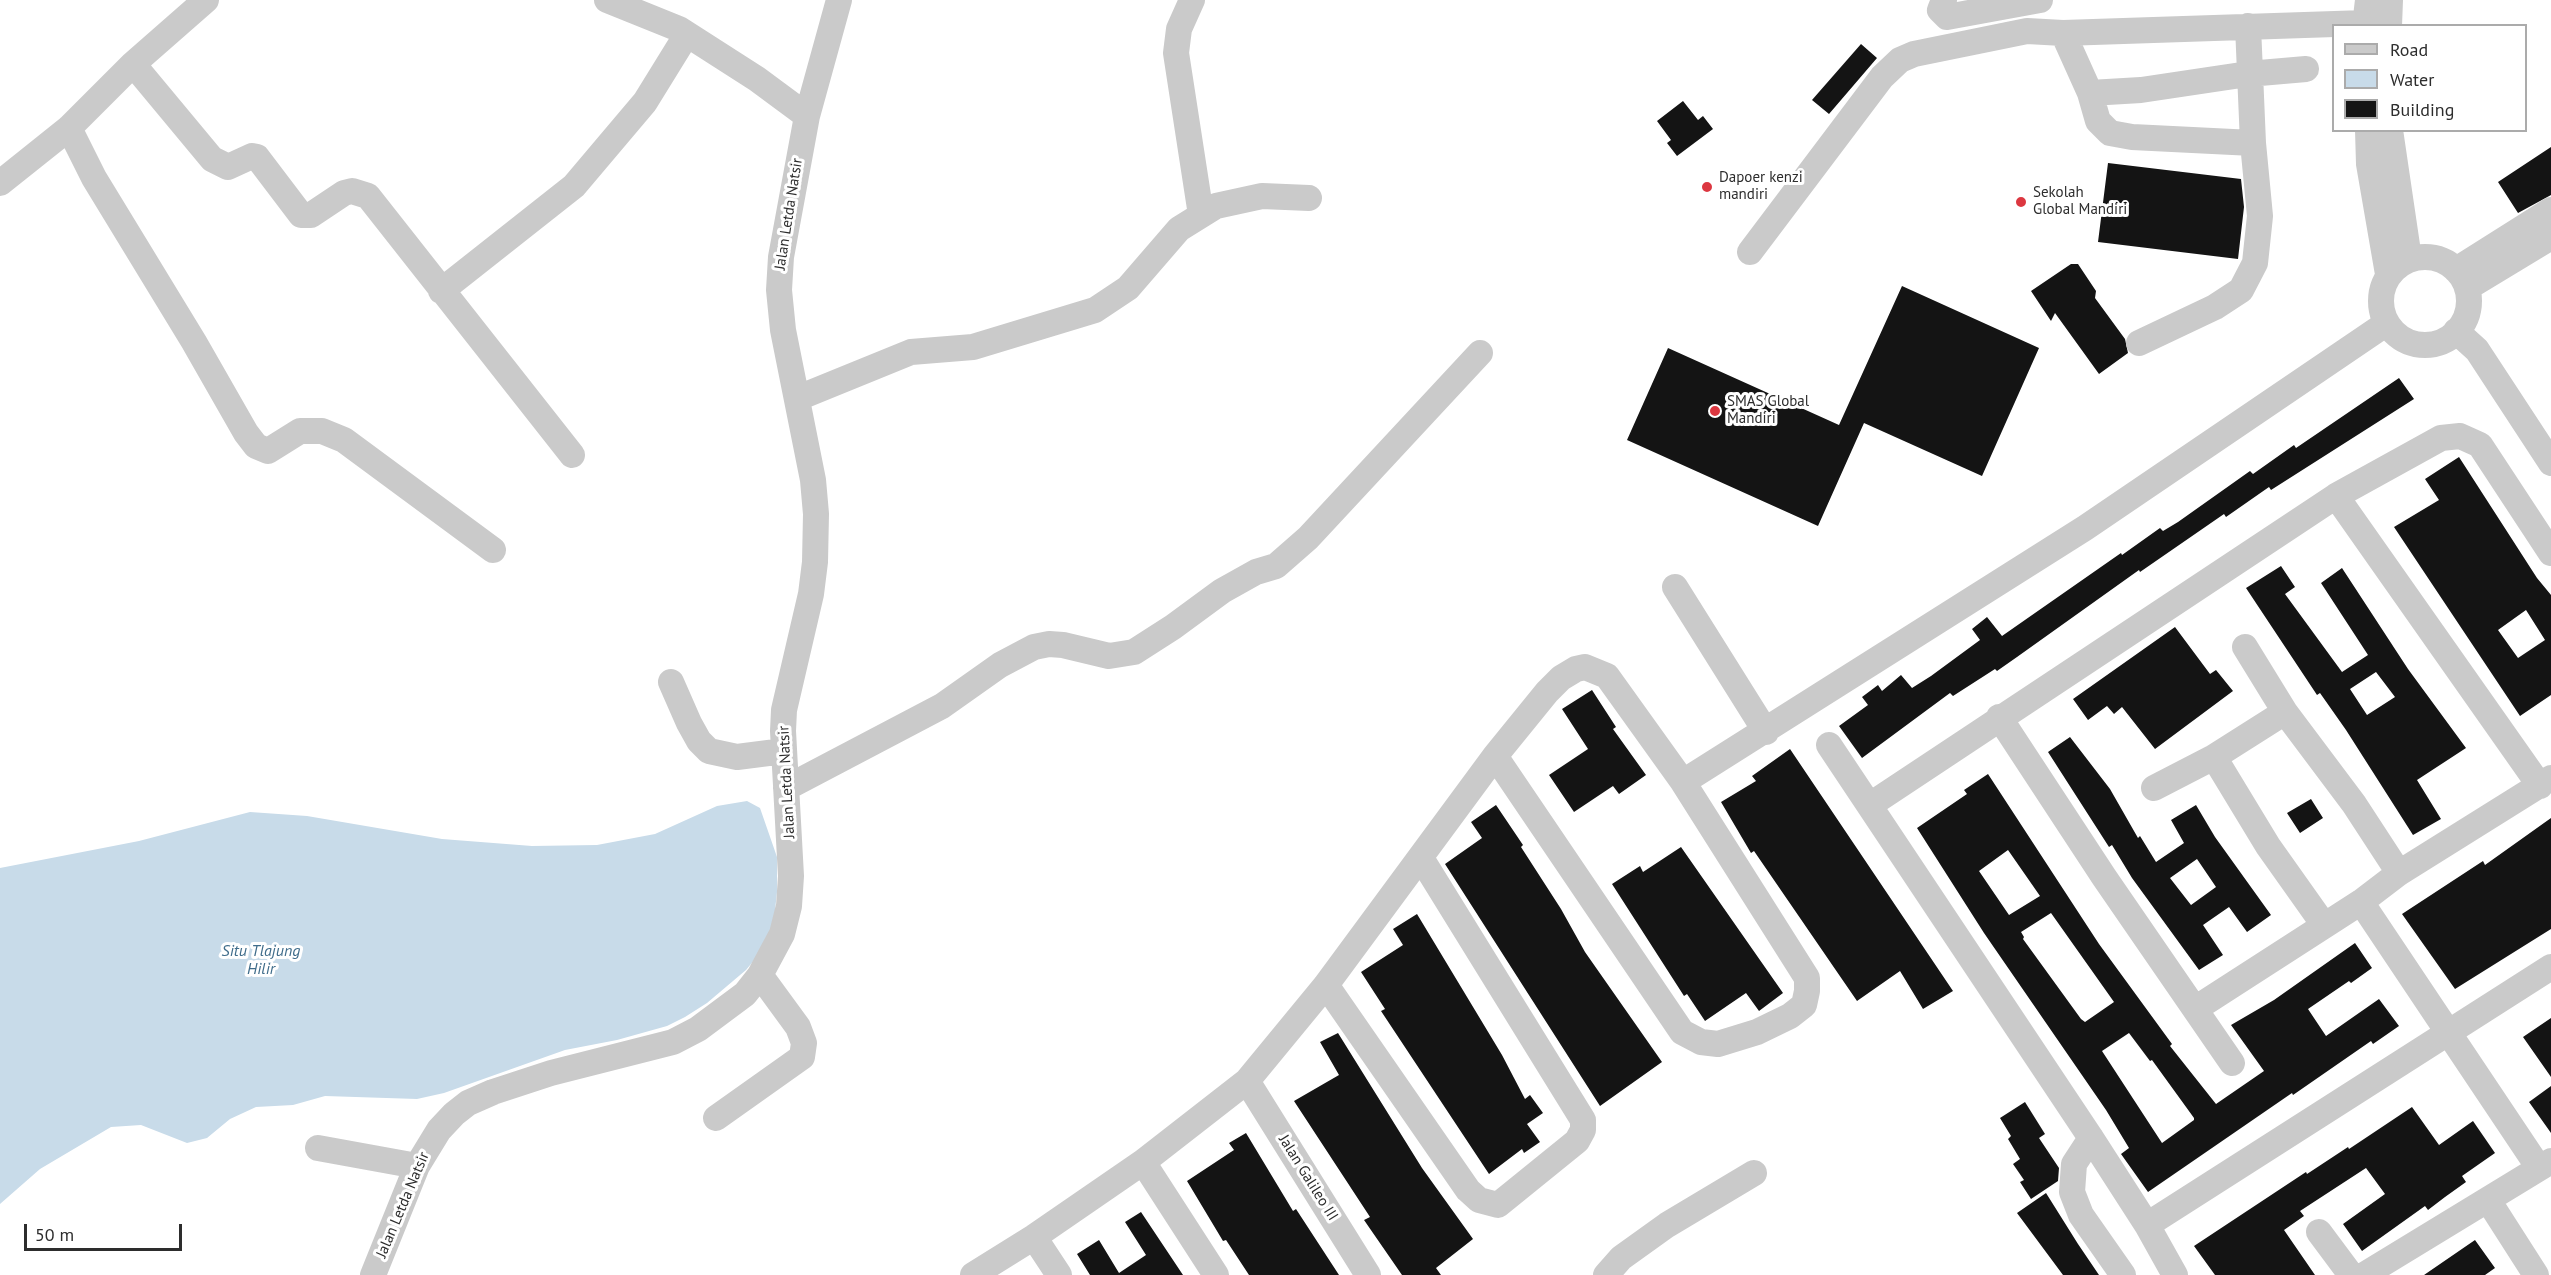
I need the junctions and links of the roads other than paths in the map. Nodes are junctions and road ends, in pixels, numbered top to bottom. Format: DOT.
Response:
graph roads {
  1 [pos="206,0"];
  2 [pos="607,0"];
  3 [pos="839,0"];
  4 [pos="1192,0"];
  5 [pos="1944,0"];
  6 [pos="2040,0"];
  7 [pos="2390,0"];
  8 [pos="2372,18"];
  9 [pos="2248,26"];
  10 [pos="2063,33"];
  11 [pos="687,34"];
  12 [pos="133,64"];
  13 [pos="2306,69"];
  14 [pos="2248,74"];
  15 [pos="2090,93"];
  16 [pos="807,116"];
  17 [pos="69,128"];
  18 [pos="2368,132"];
  19 [pos="2390,132"];
  20 [pos="2253,143"];
  21 [pos="0,183"];
  22 [pos="1309,198"];
  23 [pos="2551,210"];
  24 [pos="1201,215"];
  25 [pos="2551,237"];
  26 [pos="1750,252"];
  27 [pos="2409,259"];
  28 [pos="2388,274"];
  29 [pos="2461,279"];
  30 [pos="441,291"];
  31 [pos="2387,323"];
  32 [pos="2456,331"];
  33 [pos="2139,343"];
  34 [pos="1480,353"];
  35 [pos="798,398"];
  36 [pos="572,455"];
  37 [pos="2551,463"];
  38 [pos="2336,496"];
  39 [pos="493,550"];
  40 [pos="2551,553"];
  41 [pos="1675,587"];
  42 [pos="2245,647"];
  43 [pos="671,682"];
  44 [pos="2285,712"];
  45 [pos="2000,717"];
  46 [pos="1766,732"];
  47 [pos="1829,746"];
  48 [pos="784,751"];
  49 [pos="1495,756"];
  50 [pos="2214,757"];
  51 [pos="1683,782"];
  52 [pos="2546,782"];
  53 [pos="786,788"];
  54 [pos="2154,788"];
  55 [pos="1870,805"];
  56 [pos="1421,858"];
  57 [pos="2399,873"];
  58 [pos="2361,902"];
  59 [pos="2324,925"];
  60 [pos="2551,967"];
  61 [pos="760,975"];
  62 [pos="1326,985"];
  63 [pos="2195,1009"];
  64 [pos="2449,1030"];
  65 [pos="2232,1063"];
  66 [pos="1247,1081"];
  67 [pos="716,1118"];
  68 [pos="2091,1138"];
  69 [pos="318,1148"];
  70 [pos="1143,1162"];
  71 [pos="2545,1165"];
  72 [pos="417,1166"];
  73 [pos="1754,1173"];
  74 [pos="2488,1200"];
  75 [pos="2147,1225"];
  76 [pos="2319,1232"];
  77 [pos="1034,1237"];
  78 [pos="373,1275"];
  79 [pos="974,1275"];
  80 [pos="1059,1275"];
  81 [pos="1216,1275"];
  82 [pos="1368,1275"];
  83 [pos="1606,1275"];
  84 [pos="2123,1275"];
  85 [pos="2175,1275"];
  86 [pos="2351,1275"];
  87 [pos="2364,1275"];
  88 [pos="2536,1275"];
  1 -- 12 [label="street"];
  2 -- 11 [label="street"];
  3 -- 16 [label="street, Jalan Letda Natsir"];
  4 -- 24 [label="street"];
  5 -- 6 [label="street"];
  7 -- 8 [label="street"];
  8 -- 9 [label="street"];
  9 -- 10 [label="street"];
  9 -- 14 [label="street"];
  10 -- 15 [label="street"];
  10 -- 26 [label="street"];
  11 -- 16 [label="street"];
  11 -- 30 [label="street"];
  12 -- 17 [label="street"];
  12 -- 30 [label="street"];
  13 -- 14 [label="street"];
  14 -- 15 [label="street"];
  14 -- 20 [label="street"];
  15 -- 20 [label="street"];
  16 -- 35 [label="street, Jalan Letda Natsir"];
  17 -- 21 [label="street"];
  17 -- 39 [label="street"];
  18 -- 28 [label="street"];
  19 -- 27 [label="street"];
  20 -- 33 [label="street"];
  22 -- 24 [label="street"];
  23 -- 29 [label="street"];
  24 -- 35 [label="street"];
  25 -- 29 [label="street"];
  27 -- 28 [label="street"];
  27 -- 29 [label="street"];
  28 -- 31 [label="street"];
  29 -- 32 [label="street"];
  30 -- 36 [label="street"];
  31 -- 32 [label="street"];
  31 -- 46 [label="street"];
  32 -- 37 [label="street"];
  34 -- 53 [label="street"];
  35 -- 48 [label="street, Jalan Letda Natsir"];
  38 -- 40 [label="street"];
  38 -- 45 [label="street"];
  38 -- 52 [label="street"];
  41 -- 46 [label="street"];
  42 -- 44 [label="street"];
  43 -- 48 [label="street"];
  44 -- 50 [label="street"];
  44 -- 57 [label="street"];
  45 -- 55 [label="street"];
  45 -- 63 [label="street"];
  46 -- 51 [label="street"];
  47 -- 55 [label="street"];
  48 -- 53 [label="street, Jalan Letda Natsir"];
  49 -- 51 [label="street"];
  49 -- 51 [label="street"];
  49 -- 56 [label="street"];
  50 -- 54 [label="street"];
  50 -- 59 [label="street"];
  52 -- 57 [label="street"];
  53 -- 61 [label="street, Jalan Letda Natsir"];
  55 -- 68 [label="street"];
  56 -- 62 [label="street"];
  56 -- 62 [label="street"];
  57 -- 58 [label="street"];
  58 -- 59 [label="street"];
  58 -- 64 [label="street"];
  59 -- 63 [label="street"];
  60 -- 64 [label="street"];
  61 -- 67 [label="street"];
  61 -- 72 [label="street, Jalan Letda Natsir"];
  62 -- 66 [label="street"];
  63 -- 65 [label="street"];
  64 -- 71 [label="street"];
  64 -- 75 [label="street"];
  66 -- 70 [label="street"];
  66 -- 82 [label="street, Jalan Galileo III"];
  68 -- 75 [label="street"];
  68 -- 84 [label="street"];
  69 -- 72 [label="street"];
  70 -- 77 [label="street"];
  70 -- 81 [label="street"];
  71 -- 74 [label="street"];
  72 -- 78 [label="street, Jalan Letda Natsir"];
  73 -- 83 [label="street"];
  74 -- 87 [label="street"];
  74 -- 88 [label="street"];
  75 -- 85 [label="street"];
  76 -- 86 [label="street"];
  77 -- 79 [label="street"];
  77 -- 80 [label="street"];
}
